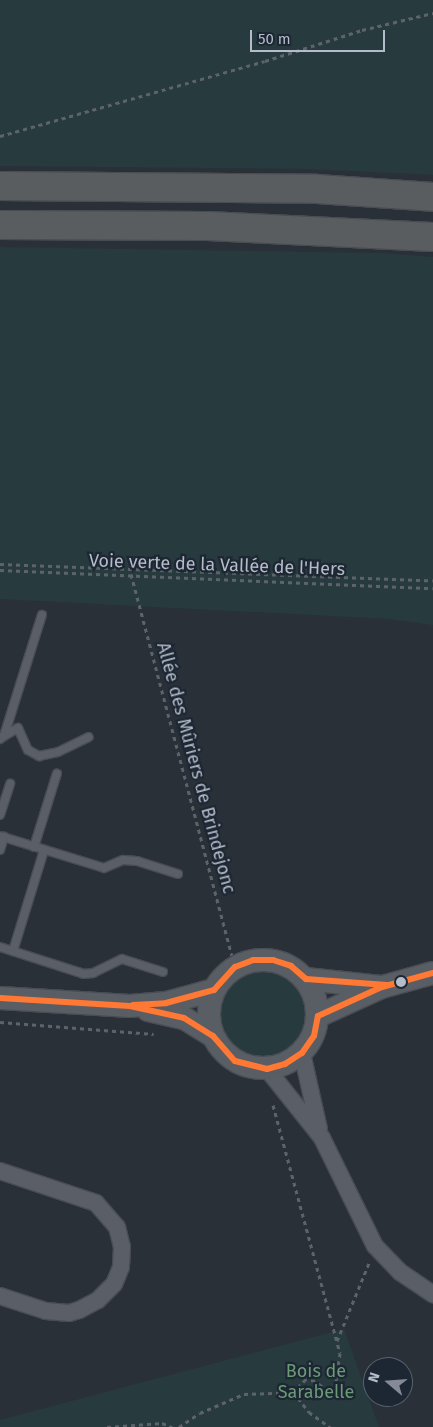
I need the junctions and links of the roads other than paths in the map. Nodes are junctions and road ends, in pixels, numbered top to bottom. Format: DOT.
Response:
graph roads {
  1 [pos="0,186"];
  2 [pos="433,197"];
  3 [pos="0,225"];
  4 [pos="433,237"];
  5 [pos="42,615"];
  6 [pos="2,737"];
  7 [pos="89,737"];
  8 [pos="56,772"];
  9 [pos="10,784"];
  10 [pos="0,815"];
  11 [pos="2,837"];
  12 [pos="34,847"];
  13 [pos="0,850"];
  14 [pos="44,850"];
  15 [pos="178,874"];
  16 [pos="0,947"];
  17 [pos="13,951"];
  18 [pos="163,972"];
  19 [pos="433,973"];
  20 [pos="306,979"];
  21 [pos="382,987"];
  22 [pos="214,990"];
  23 [pos="0,998"];
  24 [pos="130,1006"];
  25 [pos="318,1016"];
  26 [pos="213,1036"];
  27 [pos="302,1053"];
  28 [pos="267,1069"];
  29 [pos="322,1138"];
  30 [pos="0,1171"];
  31 [pos="433,1294"];
  32 [pos="0,1296"];
  1 -- 2 [label="highway"];
  3 -- 4 [label="highway"];
  5 -- 6 [label="lane"];
  6 -- 7 [label="lane"];
  8 -- 12 [label="lane"];
  9 -- 10 [label="lane"];
  11 -- 12 [label="lane"];
  11 -- 13 [label="lane"];
  12 -- 14 [label="lane"];
  14 -- 15 [label="lane"];
  14 -- 17 [label="lane"];
  16 -- 17 [label="lane"];
  17 -- 18 [label="lane"];
  19 -- 21 [label="street"];
  20 -- 21 [label="street"];
  20 -- 22 [label="street"];
  20 -- 25 [label="street"];
  21 -- 25 [label="street"];
  22 -- 24 [label="street"];
  22 -- 26 [label="street"];
  23 -- 24 [label="street"];
  24 -- 26 [label="street"];
  25 -- 27 [label="street"];
  26 -- 28 [label="street"];
  27 -- 28 [label="street"];
  27 -- 29 [label="street"];
  28 -- 29 [label="street"];
  29 -- 31 [label="street"];
  30 -- 32 [label="street"];
}
